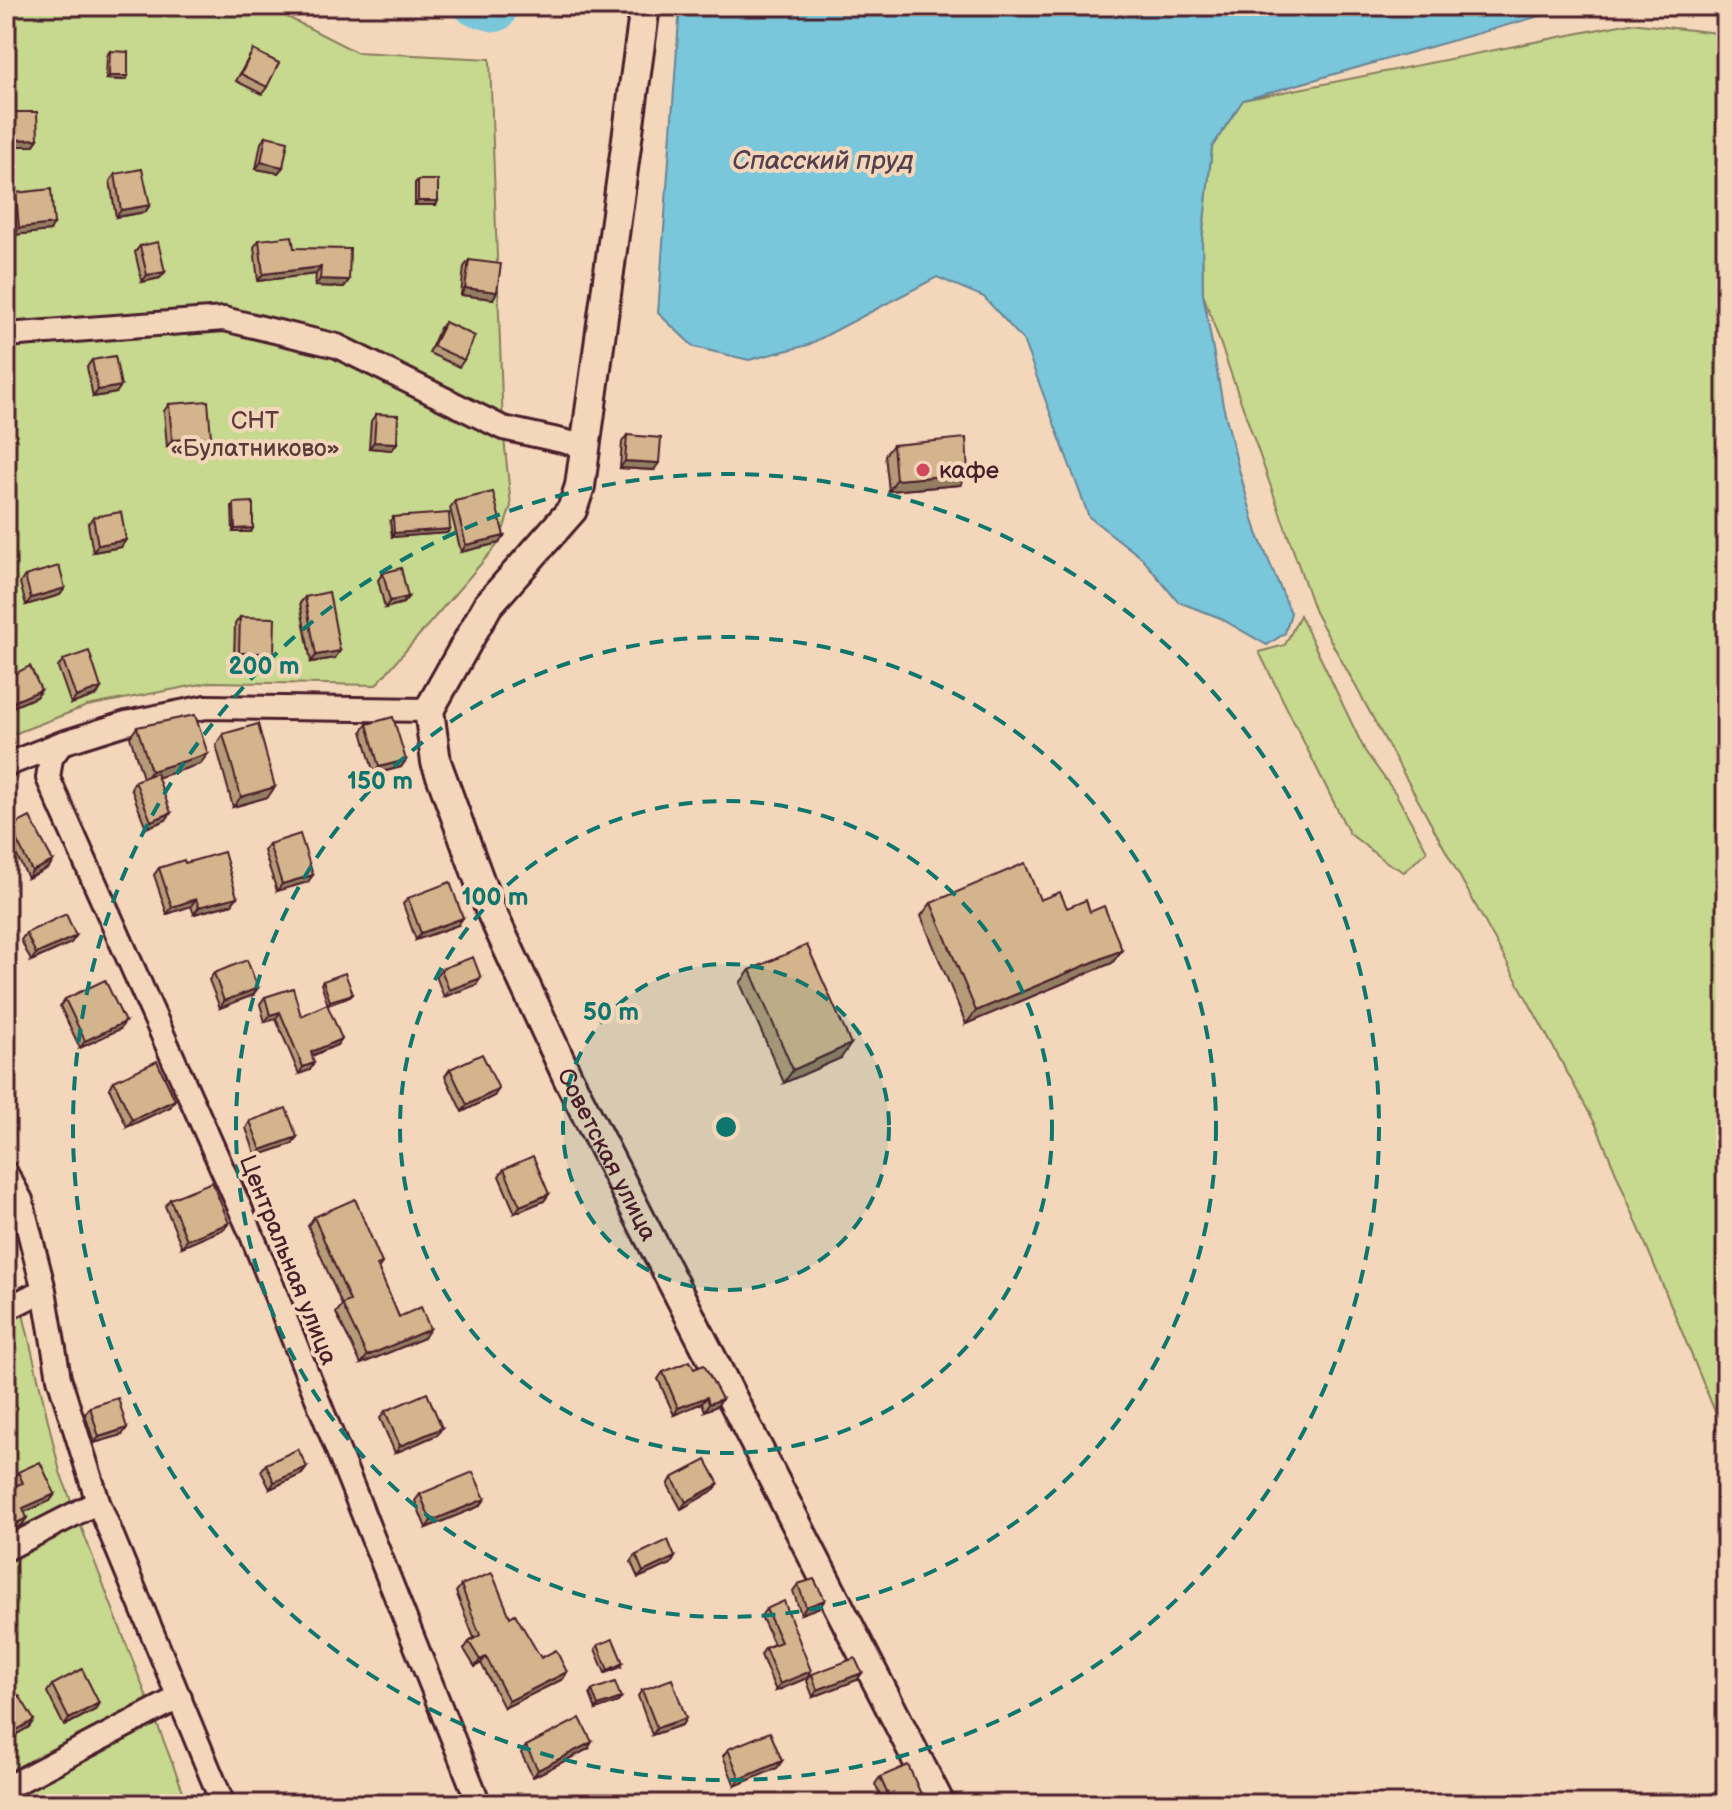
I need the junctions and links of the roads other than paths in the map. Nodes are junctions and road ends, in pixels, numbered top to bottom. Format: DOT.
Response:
graph roads {
  1 [pos="645,6"];
  2 [pos="6,335"];
  3 [pos="585,446"];
  4 [pos="429,710"];
  5 [pos="62,743"];
  6 [pos="6,765"];
  7 [pos="6,1173"];
  8 [pos="44,1290"];
  9 [pos="6,1309"];
  10 [pos="98,1502"];
  11 [pos="6,1549"];
  12 [pos="180,1697"];
  13 [pos="6,1788"];
  14 [pos="223,1804"];
  15 [pos="479,1804"];
  16 [pos="940,1804"];
  1 -- 3 [label="street"];
  2 -- 3 [label="street"];
  3 -- 4 [label="street"];
  4 -- 5 [label="street"];
  4 -- 16 [label="street, Советская улица"];
  5 -- 6 [label="street"];
  5 -- 15 [label="street, Центральная улица"];
  7 -- 8 [label="street"];
  8 -- 9 [label="street"];
  8 -- 10 [label="street"];
  10 -- 11 [label="street"];
  10 -- 12 [label="street"];
  12 -- 13 [label="street"];
  12 -- 14 [label="street"];
}
